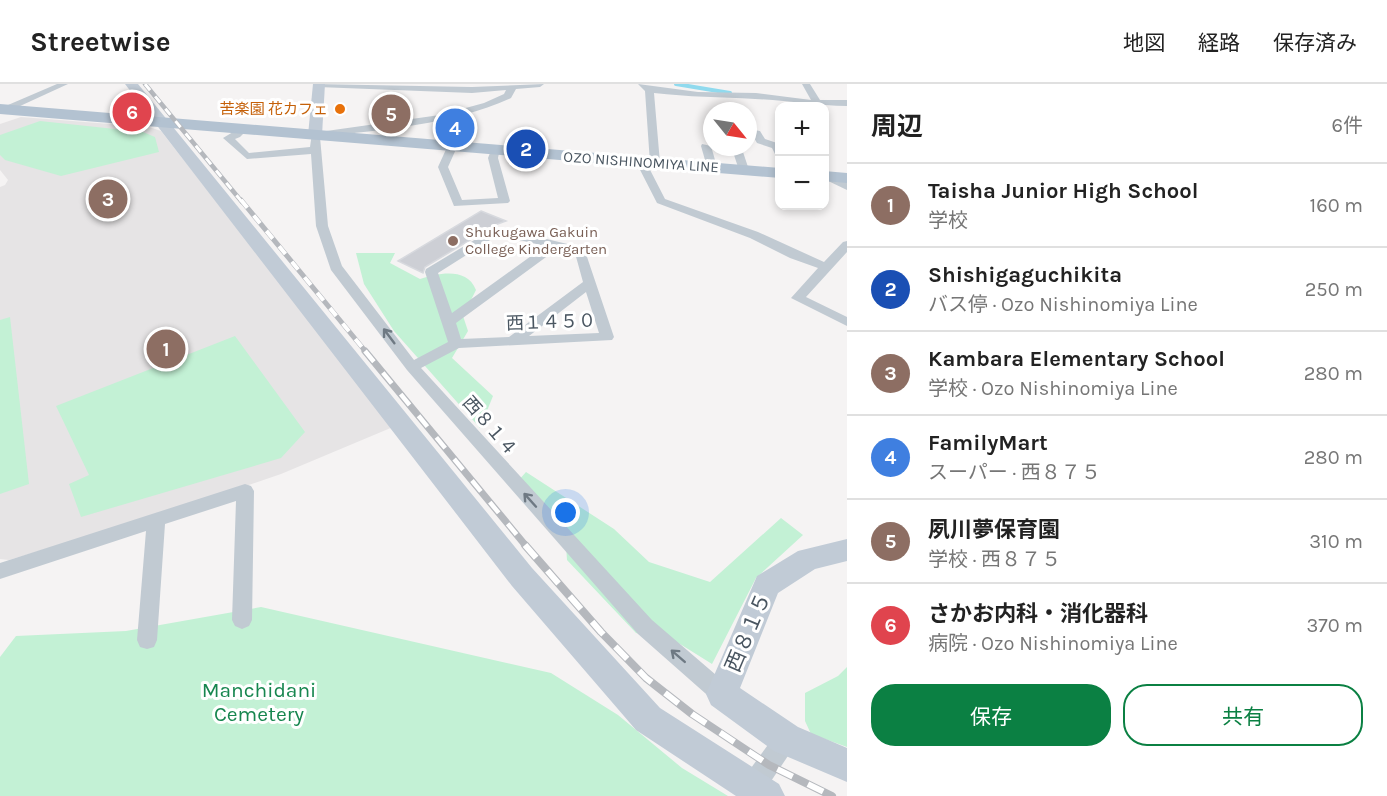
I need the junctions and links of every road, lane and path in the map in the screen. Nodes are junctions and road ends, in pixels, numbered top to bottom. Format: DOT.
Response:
graph roads {
  1 [pos="64,84"];
  2 [pos="131,84"];
  3 [pos="319,84"];
  4 [pos="540,84"];
  5 [pos="806,84"];
  6 [pos="512,87"];
  7 [pos="645,87"];
  8 [pos="724,96"];
  9 [pos="815,101"];
  10 [pos="728,102"];
  11 [pos="847,103"];
  12 [pos="1,114"];
  13 [pos="164,123"];
  14 [pos="243,129"];
  15 [pos="757,133"];
  16 [pos="316,142"];
  17 [pos="775,146"];
  18 [pos="452,147"];
  19 [pos="496,150"];
  20 [pos="709,156"];
  21 [pos="739,156"];
  22 [pos="648,163"];
  23 [pos="712,167"];
  24 [pos="744,170"];
  25 [pos="775,172"];
  26 [pos="829,175"];
  27 [pos="829,177"];
  28 [pos="847,178"];
  29 [pos="847,187"];
  30 [pos="847,245"];
  31 [pos="555,246"];
  32 [pos="826,267"];
  33 [pos="590,283"];
  34 [pos="847,321"];
  35 [pos="448,322"];
  36 [pos="513,341"];
  37 [pos="456,344"];
  38 [pos="412,368"];
  39 [pos="156,520"];
  40 [pos="847,550"];
  41 [pos="0,571"];
  42 [pos="242,621"];
  43 [pos="147,640"];
  44 [pos="722,694"];
  45 [pos="786,739"];
  46 [pos="847,765"];
  47 [pos="760,792"];
  1 -- 12 [label="street"];
  2 -- 13 [label="street"];
  3 -- 6 [label="street"];
  3 -- 16 [label="street"];
  4 -- 6 [label="street"];
  5 -- 9 [label="street"];
  6 -- 16 [label="street"];
  7 -- 8 [label="street"];
  7 -- 22 [label="street"];
  8 -- 9 [label="street"];
  8 -- 10 [label="street"];
  9 -- 11 [label="street"];
  12 -- 13 [label="main road, OZO NISHINOMIYA LINE"];
  13 -- 14 [label="main road, OZO NISHINOMIYA LINE"];
  13 -- 47 [label="street"];
  14 -- 16 [label="main road, OZO NISHINOMIYA LINE"];
  14 -- 16 [label="street"];
  15 -- 17 [label="street"];
  16 -- 18 [label="main road, OZO NISHINOMIYA LINE"];
  38 -- 16 [label="street, 西８１４, one-way"];
  18 -- 19 [label="main road, OZO NISHINOMIYA LINE"];
  18 -- 19 [label="street"];
  19 -- 22 [label="main road, OZO NISHINOMIYA LINE"];
  20 -- 23 [label="street"];
  21 -- 24 [label="street"];
  22 -- 23 [label="main road, OZO NISHINOMIYA LINE"];
  22 -- 32 [label="street"];
  23 -- 24 [label="main road, OZO NISHINOMIYA LINE"];
  24 -- 25 [label="main road, OZO NISHINOMIYA LINE"];
  26 -- 28 [label="main road"];
  27 -- 29 [label="street"];
  30 -- 32 [label="street"];
  31 -- 33 [label="street, 西１４５０"];
  31 -- 35 [label="street"];
  31 -- 35 [label="street, 西１４５０"];
  32 -- 34 [label="street"];
  33 -- 36 [label="street"];
  33 -- 36 [label="street, 西１４５０"];
  35 -- 37 [label="street, 西１４５０"];
  36 -- 37 [label="street, 西１４５０"];
  37 -- 38 [label="street, 西１４５０"];
  44 -- 38 [label="street, 西８１４, one-way"];
  39 -- 41 [label="street"];
  39 -- 42 [label="street"];
  39 -- 43 [label="street"];
  40 -- 44 [label="street, 西８１５"];
  44 -- 45 [label="street"];
  45 -- 46 [label="street"];
  45 -- 47 [label="street"];
}
